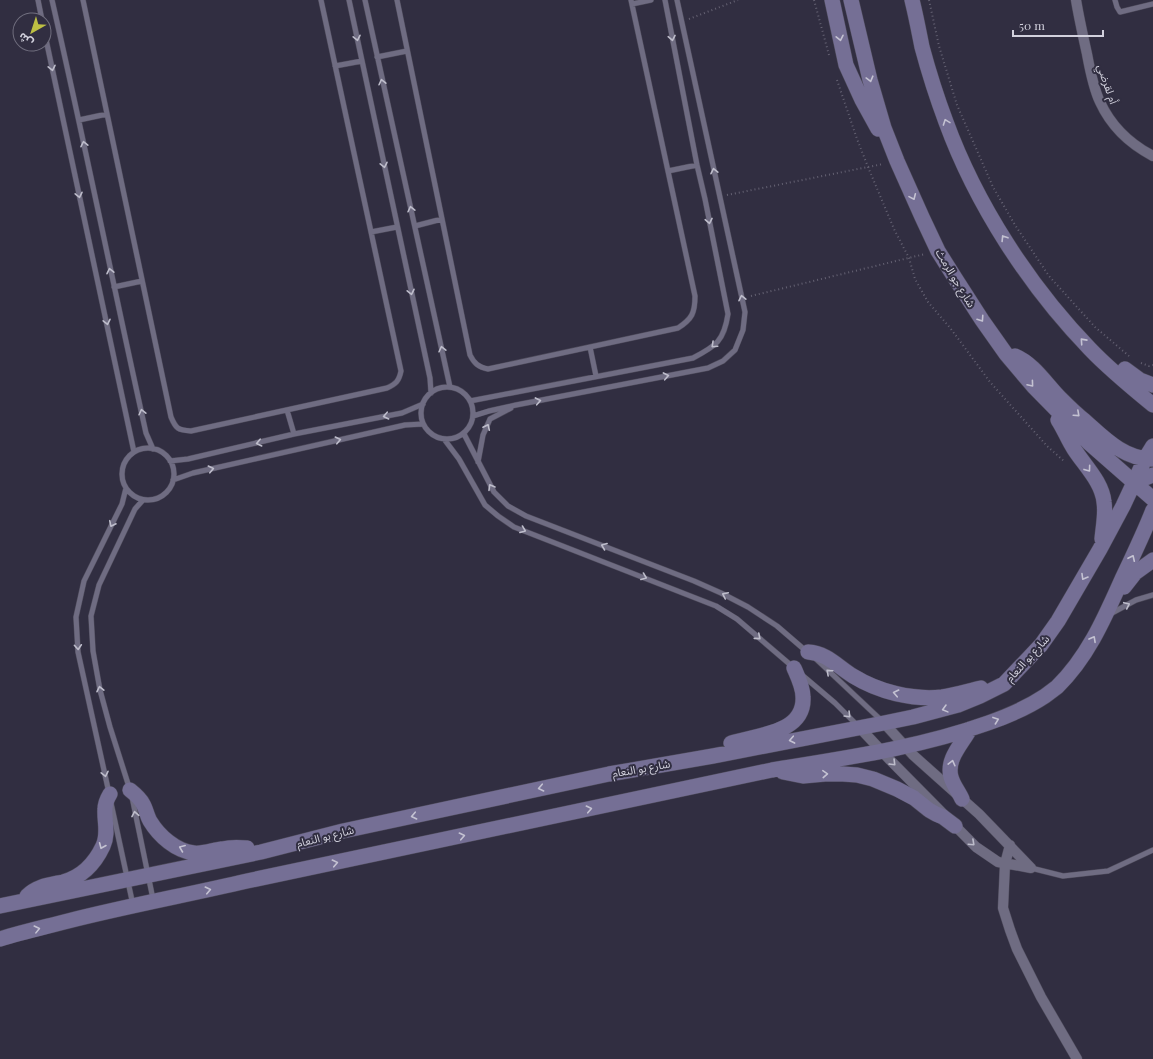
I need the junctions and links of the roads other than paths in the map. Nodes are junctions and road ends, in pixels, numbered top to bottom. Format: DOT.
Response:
graph roads {
  1 [pos="38,0"];
  2 [pos="52,0"];
  3 [pos="83,0"];
  4 [pos="321,0"];
  5 [pos="348,0"];
  6 [pos="365,0"];
  7 [pos="397,0"];
  8 [pos="651,0"];
  9 [pos="665,0"];
  10 [pos="677,0"];
  11 [pos="832,0"];
  12 [pos="851,0"];
  13 [pos="912,0"];
  14 [pos="1076,0"];
  15 [pos="1115,0"];
  16 [pos="631,2"];
  17 [pos="1153,4"];
  18 [pos="40,12"];
  19 [pos="49,52"];
  20 [pos="408,52"];
  21 [pos="377,57"];
  22 [pos="362,61"];
  23 [pos="335,66"];
  24 [pos="107,114"];
  25 [pos="79,120"];
  26 [pos="1153,156"];
  27 [pos="897,161"];
  28 [pos="697,165"];
  29 [pos="668,171"];
  30 [pos="442,219"];
  31 [pos="414,226"];
  32 [pos="397,227"];
  33 [pos="371,232"];
  34 [pos="142,281"];
  35 [pos="114,287"];
  36 [pos="590,347"];
  37 [pos="1006,354"];
  38 [pos="1100,358"];
  39 [pos="596,376"];
  40 [pos="1153,385"];
  41 [pos="450,387"];
  42 [pos="431,393"];
  43 [pos="1046,400"];
  44 [pos="470,401"];
  45 [pos="423,404"];
  46 [pos="516,405"];
  47 [pos="1153,405"];
  48 [pos="287,410"];
  49 [pos="473,416"];
  50 [pos="423,424"];
  51 [pos="294,434"];
  52 [pos="464,434"];
  53 [pos="444,440"];
  54 [pos="1153,446"];
  55 [pos="153,449"];
  56 [pos="134,452"];
  57 [pos="1149,459"];
  58 [pos="170,461"];
  59 [pos="478,463"];
  60 [pos="1153,475"];
  61 [pos="174,480"];
  62 [pos="1133,483"];
  63 [pos="126,488"];
  64 [pos="142,500"];
  65 [pos="1153,500"];
  66 [pos="1153,510"];
  67 [pos="1100,548"];
  68 [pos="1153,560"];
  69 [pos="1153,596"];
  70 [pos="1112,601"];
  71 [pos="1104,619"];
  72 [pos="808,652"];
  73 [pos="794,668"];
  74 [pos="1004,684"];
  75 [pos="884,723"];
  76 [pos="860,728"];
  77 [pos="970,729"];
  78 [pos="904,746"];
  79 [pos="882,751"];
  80 [pos="713,756"];
  81 [pos="772,770"];
  82 [pos="130,790"];
  83 [pos="110,794"];
  84 [pos="962,799"];
  85 [pos="955,826"];
  86 [pos="1010,845"];
  87 [pos="1153,850"];
  88 [pos="261,852"];
  89 [pos="1005,864"];
  90 [pos="1031,868"];
  91 [pos="148,875"];
  92 [pos="127,879"];
  93 [pos="22,901"];
  94 [pos="153,902"];
  95 [pos="133,905"];
  96 [pos="0,906"];
  97 [pos="0,939"];
  98 [pos="1077,1059"];
  1 -- 18 [label="lane"];
  2 -- 25 [label="lane"];
  3 -- 24 [label="lane"];
  4 -- 23 [label="lane"];
  5 -- 22 [label="lane, one-way"];
  6 -- 21 [label="lane"];
  7 -- 20 [label="lane"];
  8 -- 16 [label="lane"];
  9 -- 28 [label="lane, one-way"];
  46 -- 10 [label="lane, one-way"];
  11 -- 27 [label="street, one-way"];
  12 -- 27 [label="street, شارع جو الرمث, one-way"];
  38 -- 13 [label="street, one-way"];
  14 -- 26 [label="street, أم لقرضي"];
  15 -- 17 [label="lane"];
  16 -- 29 [label="lane"];
  19 -- 56 [label="lane, one-way"];
  20 -- 21 [label="lane"];
  20 -- 30 [label="lane"];
  31 -- 21 [label="lane, one-way"];
  22 -- 23 [label="lane"];
  22 -- 32 [label="lane, one-way"];
  23 -- 33 [label="lane"];
  24 -- 25 [label="lane"];
  24 -- 34 [label="lane"];
  35 -- 25 [label="lane, one-way"];
  27 -- 37 [label="street, شارع جو الرمث, one-way"];
  28 -- 29 [label="lane"];
  28 -- 39 [label="lane, one-way"];
  29 -- 36 [label="lane"];
  30 -- 31 [label="lane"];
  30 -- 36 [label="lane"];
  41 -- 31 [label="lane, one-way"];
  32 -- 33 [label="lane"];
  32 -- 42 [label="lane, one-way"];
  33 -- 48 [label="lane"];
  34 -- 35 [label="lane"];
  34 -- 48 [label="lane"];
  55 -- 35 [label="lane, one-way"];
  36 -- 39 [label="lane"];
  37 -- 43 [label="street, شارع جو الرمث, one-way"];
  37 -- 57 [label="street, one-way"];
  38 -- 40 [label="street"];
  38 -- 47 [label="street"];
  39 -- 44 [label="lane"];
  41 -- 42 [label="lane"];
  41 -- 44 [label="lane"];
  42 -- 45 [label="lane"];
  43 -- 62 [label="street, شارع جو الرمث"];
  43 -- 67 [label="street, one-way"];
  44 -- 49 [label="lane"];
  45 -- 50 [label="lane"];
  45 -- 51 [label="lane, one-way"];
  46 -- 49 [label="lane"];
  59 -- 46 [label="lane, one-way"];
  48 -- 51 [label="lane"];
  49 -- 52 [label="lane"];
  50 -- 53 [label="lane"];
  61 -- 50 [label="lane, one-way"];
  51 -- 58 [label="lane, one-way"];
  52 -- 53 [label="lane"];
  52 -- 59 [label="lane"];
  53 -- 73 [label="lane, one-way"];
  54 -- 57 [label="street, شارع بو النعام"];
  55 -- 56 [label="lane"];
  55 -- 58 [label="lane"];
  56 -- 63 [label="lane"];
  57 -- 62 [label="street, شارع بو النعام"];
  58 -- 61 [label="lane"];
  72 -- 59 [label="lane, one-way"];
  60 -- 62 [label="street"];
  61 -- 64 [label="lane"];
  62 -- 65 [label="street, شارع جو الرمث"];
  62 -- 67 [label="street, شارع بو النعام"];
  63 -- 64 [label="lane"];
  63 -- 83 [label="lane, one-way"];
  82 -- 64 [label="lane, one-way"];
  70 -- 66 [label="street, one-way"];
  67 -- 74 [label="street, شارع بو النعام, one-way"];
  68 -- 70 [label="street"];
  71 -- 69 [label="lane, one-way"];
  70 -- 71 [label="street"];
  77 -- 71 [label="street, one-way"];
  74 -- 72 [label="street, one-way"];
  75 -- 72 [label="lane, one-way"];
  73 -- 76 [label="lane, one-way"];
  73 -- 80 [label="street"];
  74 -- 75 [label="street, شارع بو النعام, one-way"];
  75 -- 76 [label="street, شارع بو النعام"];
  75 -- 78 [label="street"];
  76 -- 79 [label="street"];
  76 -- 80 [label="street, شارع بو النعام, one-way"];
  77 -- 78 [label="street"];
  84 -- 77 [label="street, one-way"];
  78 -- 79 [label="street"];
  78 -- 84 [label="street"];
  79 -- 81 [label="street"];
  79 -- 85 [label="street, one-way"];
  80 -- 88 [label="street, شارع بو النعام, one-way"];
  81 -- 85 [label="street, one-way"];
  94 -- 81 [label="street, one-way"];
  88 -- 82 [label="street, one-way"];
  91 -- 82 [label="lane, one-way"];
  83 -- 92 [label="lane"];
  83 -- 93 [label="street, one-way"];
  84 -- 86 [label="street"];
  85 -- 89 [label="street, one-way"];
  86 -- 89 [label="street"];
  86 -- 90 [label="street"];
  87 -- 90 [label="lane"];
  88 -- 91 [label="street, شارع بو النعام"];
  89 -- 90 [label="street"];
  89 -- 98 [label="street"];
  91 -- 92 [label="street, شارع بو النعام"];
  91 -- 94 [label="lane"];
  92 -- 93 [label="street, شارع بو النعام"];
  92 -- 95 [label="lane"];
  93 -- 96 [label="street, شارع بو النعام"];
  94 -- 95 [label="street"];
  97 -- 95 [label="street, one-way"];
}
